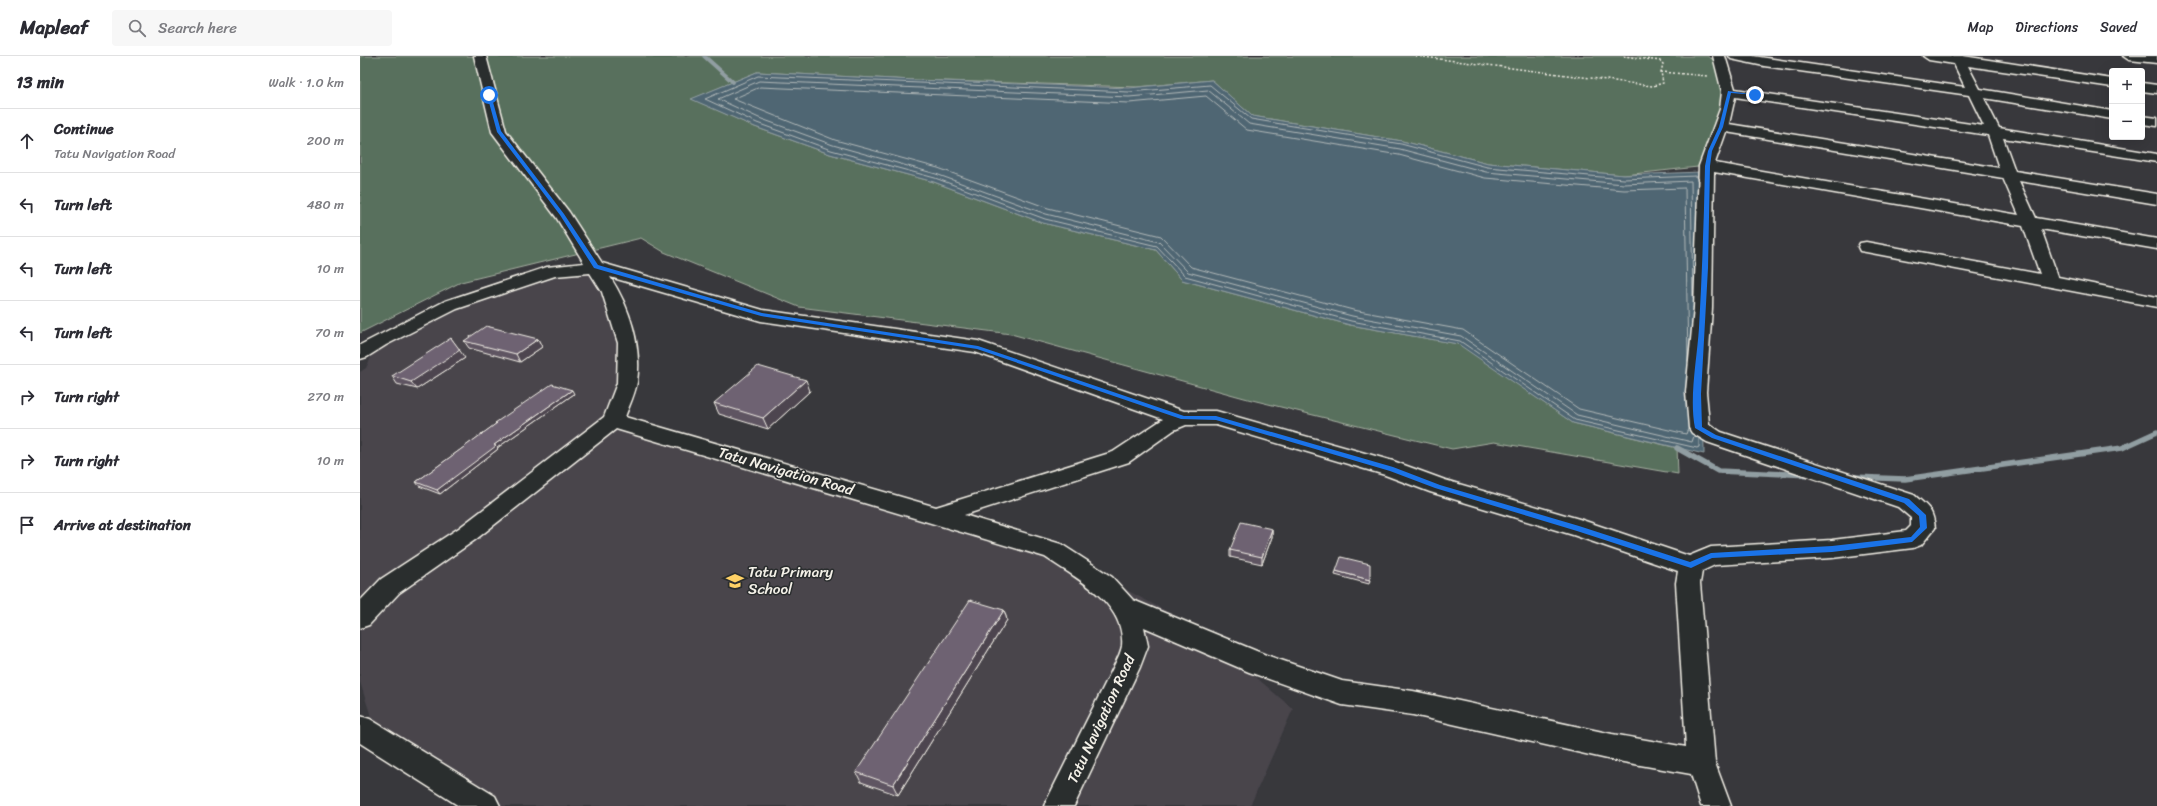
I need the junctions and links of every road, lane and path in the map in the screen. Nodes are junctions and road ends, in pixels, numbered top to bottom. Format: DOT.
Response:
graph roads {
  1 [pos="480,56"];
  2 [pos="1416,56"];
  3 [pos="1623,56"];
  4 [pos="1719,56"];
  5 [pos="1735,56"];
  6 [pos="1929,56"];
  7 [pos="2130,56"];
  8 [pos="1958,58"];
  9 [pos="2157,59"];
  10 [pos="1661,72"];
  11 [pos="2109,83"];
  12 [pos="1727,85"];
  13 [pos="2145,87"];
  14 [pos="2157,89"];
  15 [pos="1974,92"];
  16 [pos="2109,114"];
  17 [pos="2145,120"];
  18 [pos="2157,122"];
  19 [pos="1721,127"];
  20 [pos="1994,132"];
  21 [pos="2157,158"];
  22 [pos="1707,166"];
  23 [pos="2008,173"];
  24 [pos="2157,199"];
  25 [pos="2030,222"];
  26 [pos="2157,244"];
  27 [pos="1866,247"];
  28 [pos="596,267"];
  29 [pos="2051,281"];
  30 [pos="2157,302"];
  31 [pos="360,354"];
  32 [pos="1183,418"];
  33 [pos="613,421"];
  34 [pos="938,516"];
  35 [pos="1691,566"];
  36 [pos="1124,606"];
  37 [pos="360,618"];
  38 [pos="360,728"];
  39 [pos="1701,763"];
  40 [pos="485,806"];
  41 [pos="1059,806"];
  42 [pos="1716,806"];
  1 -- 28 [label="street"];
  2 -- 10 [label="path"];
  3 -- 10 [label="path"];
  4 -- 12 [label="street"];
  5 -- 15 [label="street"];
  6 -- 8 [label="street"];
  7 -- 9 [label="street"];
  8 -- 11 [label="street"];
  8 -- 15 [label="street"];
  10 -- 12 [label="path"];
  12 -- 19 [label="street"];
  12 -- 20 [label="street"];
  13 -- 14 [label="street"];
  15 -- 16 [label="street"];
  15 -- 20 [label="street"];
  17 -- 18 [label="street"];
  19 -- 22 [label="street"];
  19 -- 23 [label="street"];
  20 -- 21 [label="street"];
  20 -- 23 [label="street"];
  22 -- 25 [label="street"];
  22 -- 35 [label="street"];
  23 -- 24 [label="street"];
  23 -- 25 [label="street"];
  25 -- 26 [label="street"];
  25 -- 29 [label="street"];
  27 -- 29 [label="street"];
  28 -- 31 [label="street"];
  28 -- 32 [label="street"];
  28 -- 33 [label="street"];
  29 -- 30 [label="street"];
  32 -- 34 [label="street"];
  32 -- 35 [label="street"];
  33 -- 34 [label="street, Tatu Navigation Road"];
  33 -- 37 [label="street"];
  34 -- 36 [label="street, Tatu Navigation Road"];
  35 -- 39 [label="street"];
  36 -- 39 [label="street"];
  36 -- 41 [label="street, Tatu Navigation Road"];
  38 -- 40 [label="street"];
  39 -- 42 [label="street"];
}
